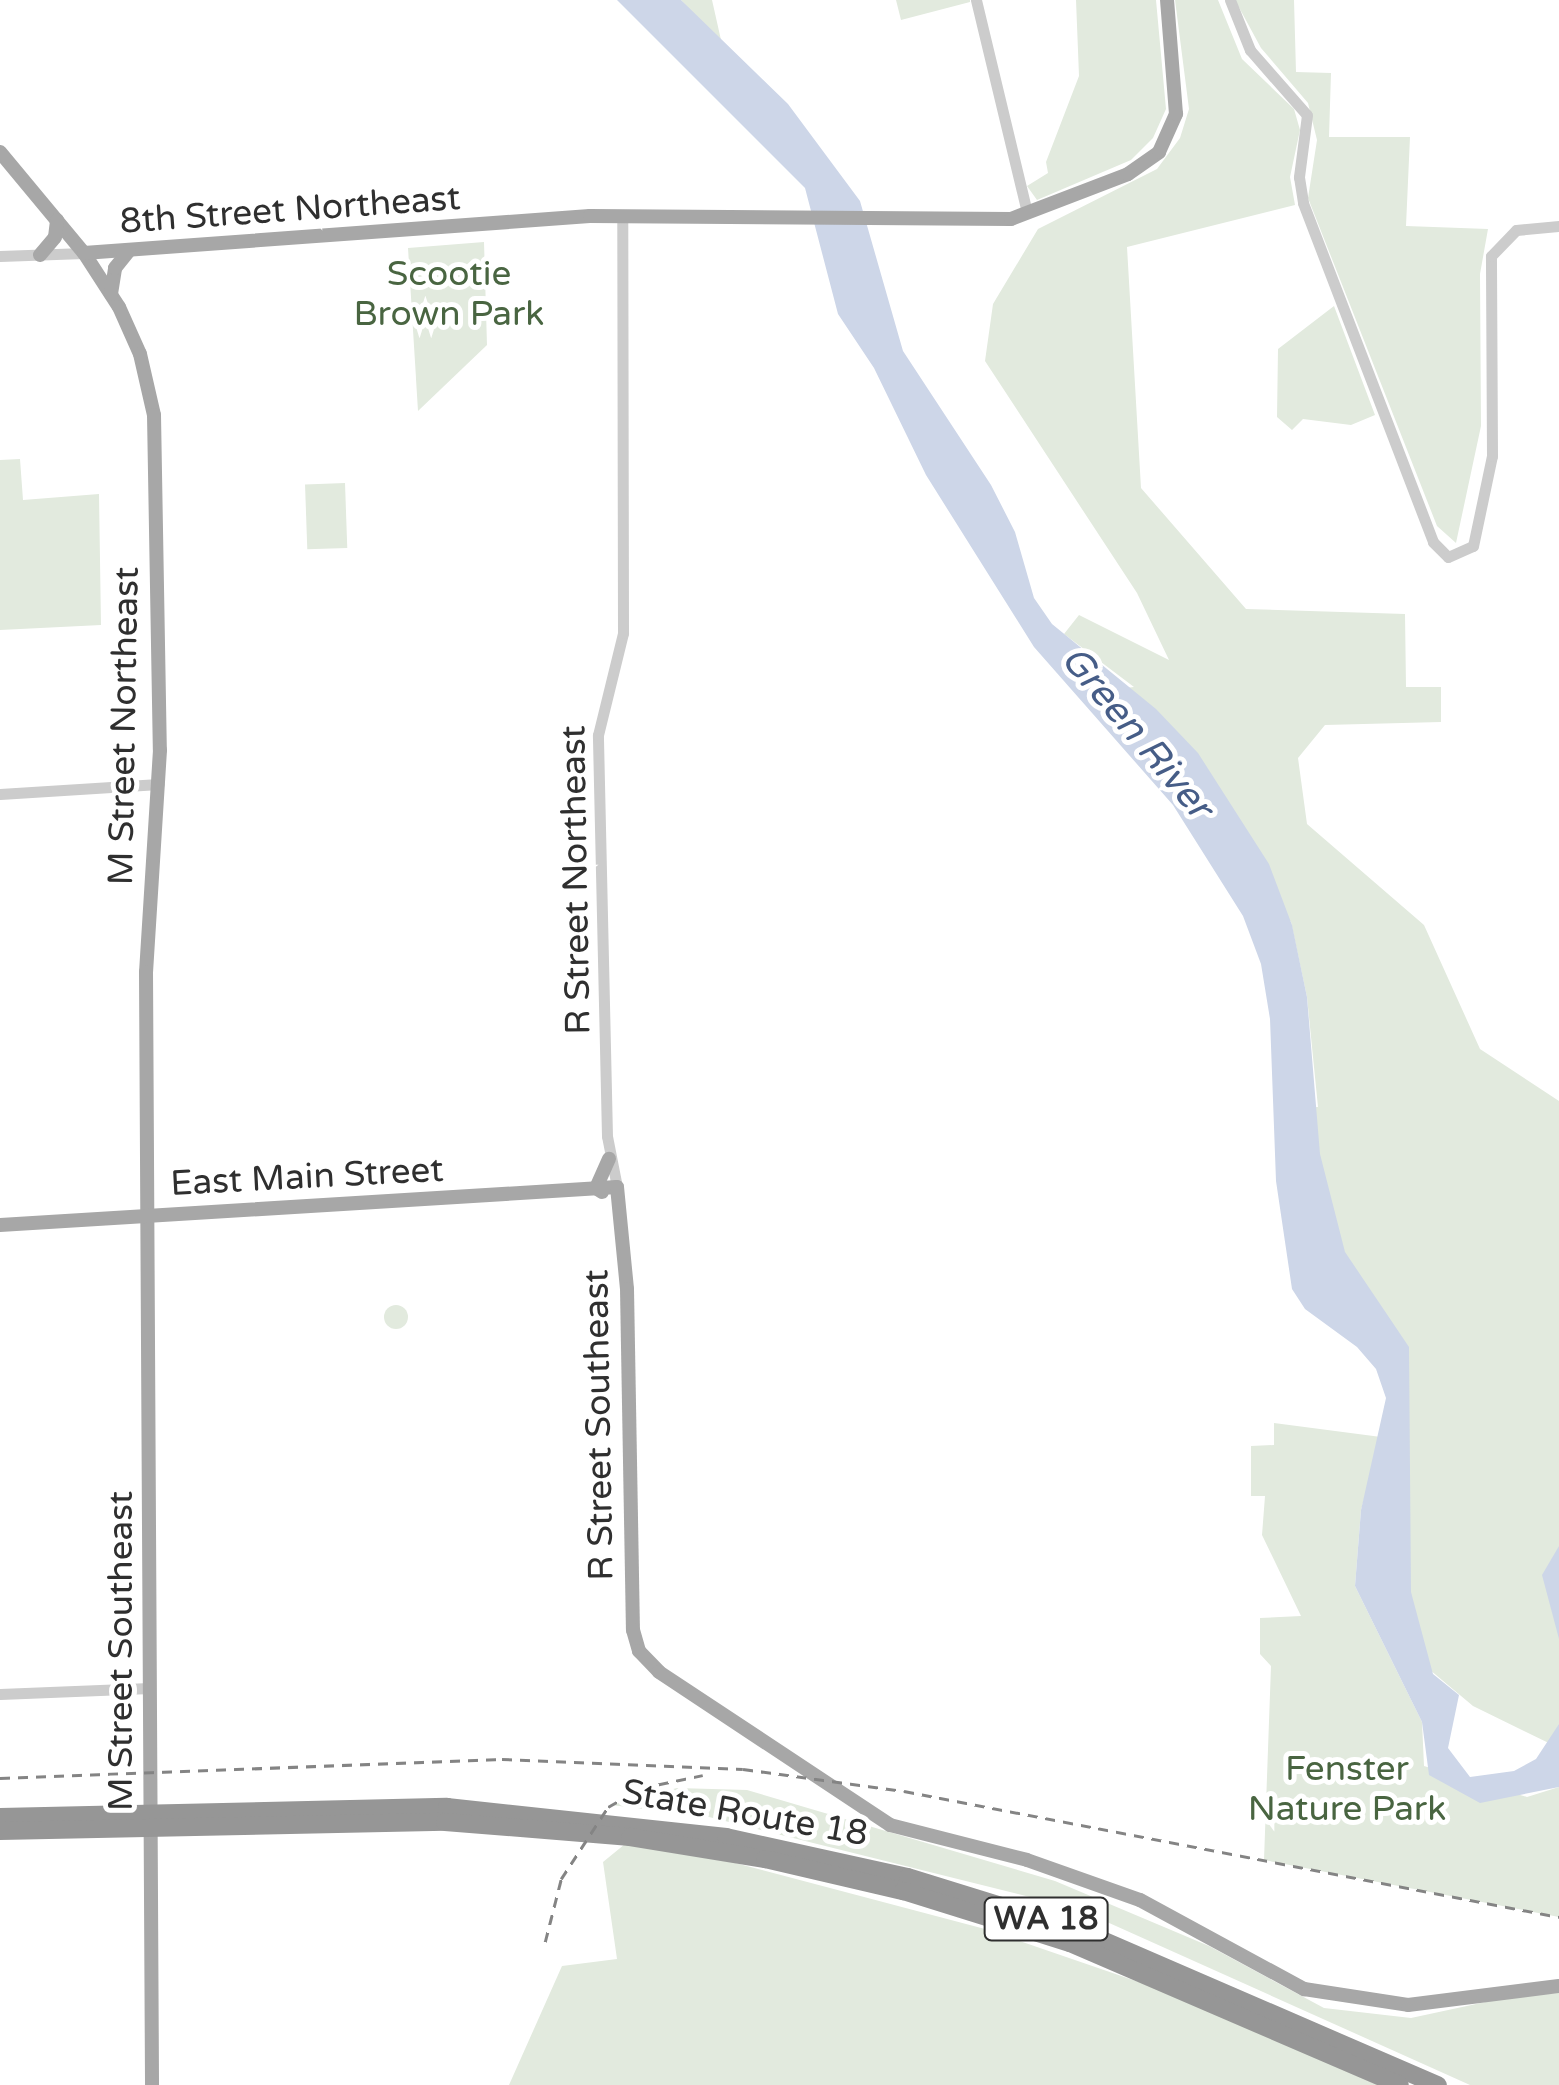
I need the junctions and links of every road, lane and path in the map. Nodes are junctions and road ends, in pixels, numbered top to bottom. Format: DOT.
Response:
graph roads {
  1 [pos="976,0"];
  2 [pos="1166,0"];
  3 [pos="1230,0"];
  4 [pos="0,152"];
  5 [pos="1027,213"];
  6 [pos="622,219"];
  7 [pos="57,220"];
  8 [pos="1559,226"];
  9 [pos="130,250"];
  10 [pos="84,253"];
  11 [pos="40,255"];
  12 [pos="0,256"];
  13 [pos="111,294"];
  14 [pos="159,784"];
  15 [pos="0,794"];
  16 [pos="609,1159"];
  17 [pos="617,1187"];
  18 [pos="596,1188"];
  19 [pos="622,1213"];
  20 [pos="149,1216"];
  21 [pos="0,1225"];
  22 [pos="150,1688"];
  23 [pos="0,1694"];
  24 [pos="0,1817"];
  25 [pos="128,1819"];
  26 [pos="630,1830"];
  27 [pos="0,1831"];
  28 [pos="1559,1986"];
  29 [pos="152,2085"];
  30 [pos="1400,2085"];
  31 [pos="1438,2085"];
  1 -- 5 [label="street"];
  2 -- 5 [label="main road, 8th Street Northeast"];
  3 -- 8 [label="street"];
  4 -- 7 [label="main road, M Street Northeast"];
  5 -- 6 [label="main road, 8th Street Northeast"];
  6 -- 9 [label="main road, 8th Street Northeast"];
  6 -- 16 [label="street, R Street Northeast"];
  7 -- 10 [label="main road, M Street Northeast"];
  7 -- 11 [label="main road"];
  9 -- 10 [label="main road, 8th Street Northeast"];
  9 -- 13 [label="main road"];
  10 -- 11 [label="street, 8th Street Northeast"];
  10 -- 13 [label="main road, M Street Northeast"];
  11 -- 12 [label="street, 8th Street Northeast"];
  13 -- 14 [label="main road, M Street Northeast"];
  14 -- 15 [label="street"];
  14 -- 20 [label="main road, M Street Northeast"];
  16 -- 17 [label="street, R Street Northeast"];
  16 -- 18 [label="main road"];
  17 -- 18 [label="main road, East Main Street"];
  17 -- 19 [label="main road, R Street Southeast"];
  18 -- 19 [label="main road"];
  18 -- 20 [label="main road, East Main Street"];
  19 -- 28 [label="main road, R Street Southeast"];
  20 -- 21 [label="main road, East Main Street"];
  20 -- 22 [label="main road, M Street Southeast"];
  22 -- 23 [label="street"];
  22 -- 29 [label="main road, M Street Southeast"];
  24 -- 25 [label="highway, State Route 18 / WA 18"];
  25 -- 26 [label="highway, State Route 18 / WA 18"];
  25 -- 27 [label="highway, State Route 18 / WA 18"];
  26 -- 30 [label="highway, State Route 18 / WA 18"];
  26 -- 31 [label="highway, State Route 18 / WA 18"];
}
